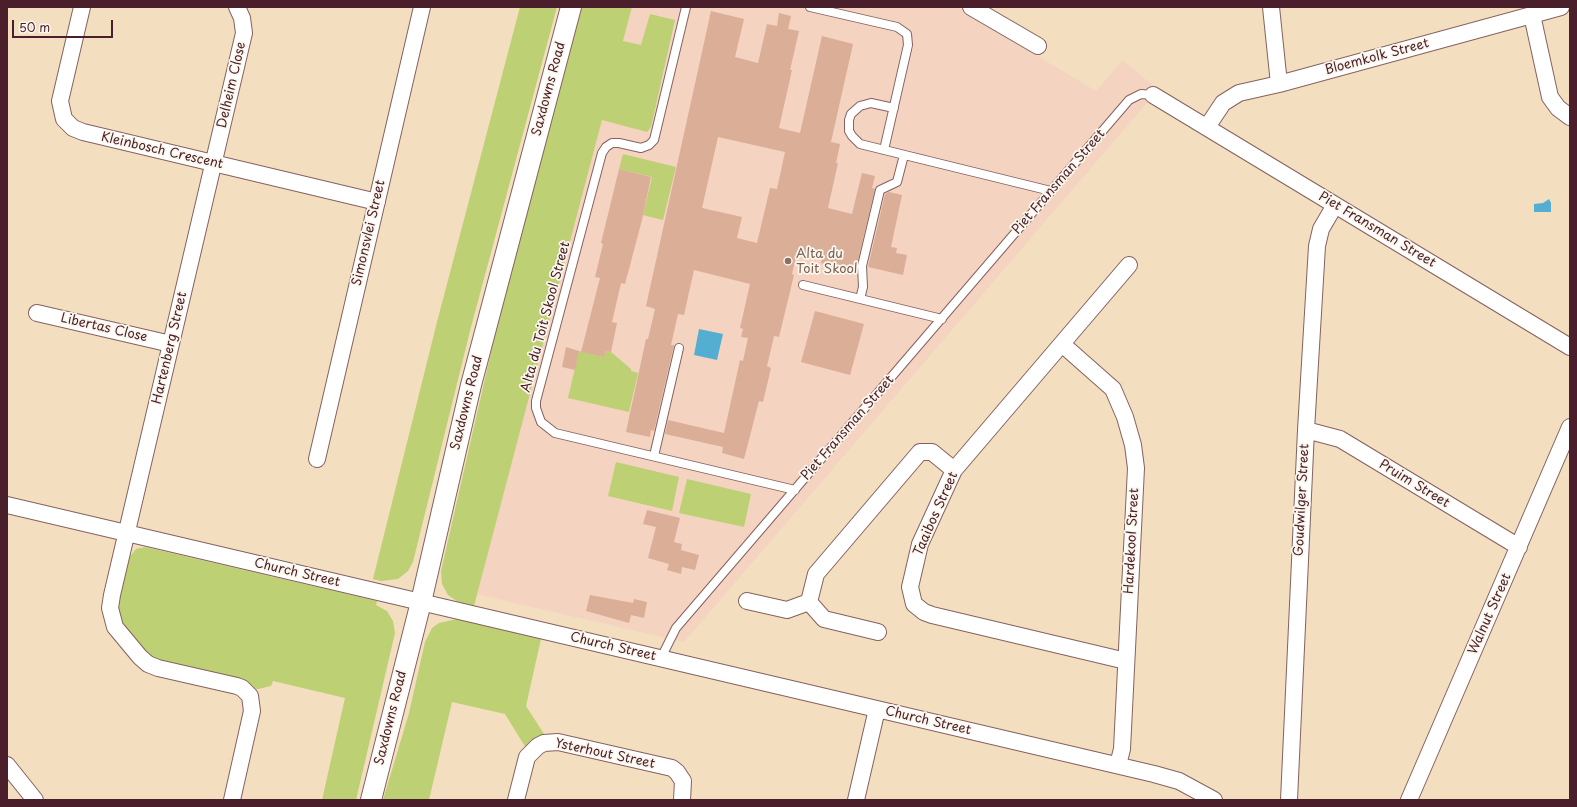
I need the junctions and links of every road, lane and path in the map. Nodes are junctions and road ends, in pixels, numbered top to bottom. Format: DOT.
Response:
graph roads {
  1 [pos="82,7"];
  2 [pos="422,7"];
  3 [pos="571,7"];
  4 [pos="686,7"];
  5 [pos="810,7"];
  6 [pos="971,7"];
  7 [pos="1271,7"];
  8 [pos="1561,7"];
  9 [pos="242,11"];
  10 [pos="1532,15"];
  11 [pos="1038,46"];
  12 [pos="1279,84"];
  13 [pos="1153,95"];
  14 [pos="894,108"];
  15 [pos="1570,117"];
  16 [pos="1207,127"];
  17 [pos="884,150"];
  18 [pos="904,155"];
  19 [pos="213,163"];
  20 [pos="1051,191"];
  21 [pos="377,202"];
  22 [pos="1335,205"];
  23 [pos="1129,265"];
  24 [pos="804,285"];
  25 [pos="860,299"];
  26 [pos="37,313"];
  27 [pos="942,319"];
  28 [pos="171,344"];
  29 [pos="1062,344"];
  30 [pos="1570,347"];
  31 [pos="679,348"];
  32 [pos="1570,427"];
  33 [pos="1306,430"];
  34 [pos="654,456"];
  35 [pos="317,459"];
  36 [pos="954,470"];
  37 [pos="795,490"];
  38 [pos="7,505"];
  39 [pos="126,533"];
  40 [pos="1519,547"];
  41 [pos="747,601"];
  42 [pos="421,602"];
  43 [pos="809,602"];
  44 [pos="878,632"];
  45 [pos="661,658"];
  46 [pos="1126,661"];
  47 [pos="877,709"];
  48 [pos="7,765"];
  49 [pos="1118,765"];
  50 [pos="35,800"];
  51 [pos="232,800"];
  52 [pos="371,800"];
  53 [pos="516,800"];
  54 [pos="682,800"];
  55 [pos="856,800"];
  56 [pos="1214,800"];
  57 [pos="1289,800"];
  58 [pos="1409,800"];
  1 -- 19 [label="street, Kleinbosch Crescent"];
  2 -- 21 [label="street, Simonsvlei Street"];
  3 -- 42 [label="street, Saxdowns Road"];
  4 -- 34 [label="lane, Alta du Toit Skool Street"];
  5 -- 14 [label="lane"];
  6 -- 11 [label="street"];
  7 -- 12 [label="street"];
  8 -- 10 [label="street, Bloemkolk Street"];
  9 -- 19 [label="street, Delheim Close"];
  10 -- 12 [label="street, Bloemkolk Street"];
  10 -- 15 [label="street"];
  12 -- 16 [label="street, Bloemkolk Street"];
  13 -- 16 [label="street, Piet Fransman Street"];
  13 -- 20 [label="lane, Piet Fransman Street"];
  14 -- 17 [label="lane"];
  14 -- 17 [label="lane"];
  16 -- 22 [label="street, Piet Fransman Street"];
  17 -- 18 [label="lane"];
  18 -- 20 [label="lane"];
  18 -- 25 [label="lane"];
  19 -- 21 [label="street, Kleinbosch Crescent"];
  19 -- 28 [label="street, Hartenberg Street"];
  20 -- 27 [label="lane, Piet Fransman Street"];
  21 -- 35 [label="street, Simonsvlei Street"];
  22 -- 30 [label="street, Piet Fransman Street"];
  22 -- 33 [label="street, Goudwilger Street"];
  23 -- 29 [label="street, Taaibos Street"];
  24 -- 25 [label="lane"];
  25 -- 27 [label="lane"];
  26 -- 28 [label="street, Libertas Close"];
  27 -- 37 [label="lane, Piet Fransman Street"];
  28 -- 39 [label="street, Hartenberg Street"];
  29 -- 36 [label="street, Taaibos Street"];
  29 -- 46 [label="street, Hardekool Street"];
  31 -- 34 [label="lane"];
  32 -- 40 [label="street, Walnut Street"];
  33 -- 40 [label="street, Pruim Street"];
  33 -- 57 [label="street, Goudwilger Street"];
  34 -- 37 [label="lane, Alta du Toit Skool Street"];
  36 -- 43 [label="street"];
  36 -- 46 [label="street, Taaibos Street"];
  37 -- 45 [label="lane, Piet Fransman Street"];
  38 -- 39 [label="street, Church Street"];
  39 -- 42 [label="street, Church Street"];
  39 -- 51 [label="street, Hartenberg Street"];
  40 -- 58 [label="street, Walnut Street"];
  41 -- 43 [label="street"];
  42 -- 45 [label="street, Church Street"];
  42 -- 52 [label="street, Saxdowns Road"];
  43 -- 44 [label="street"];
  45 -- 47 [label="street, Church Street"];
  46 -- 49 [label="street, Hardekool Street"];
  47 -- 49 [label="street, Church Street"];
  47 -- 55 [label="street"];
  48 -- 50 [label="street"];
  49 -- 56 [label="street, Church Street"];
  53 -- 54 [label="street, Ysterhout Street"];
}
